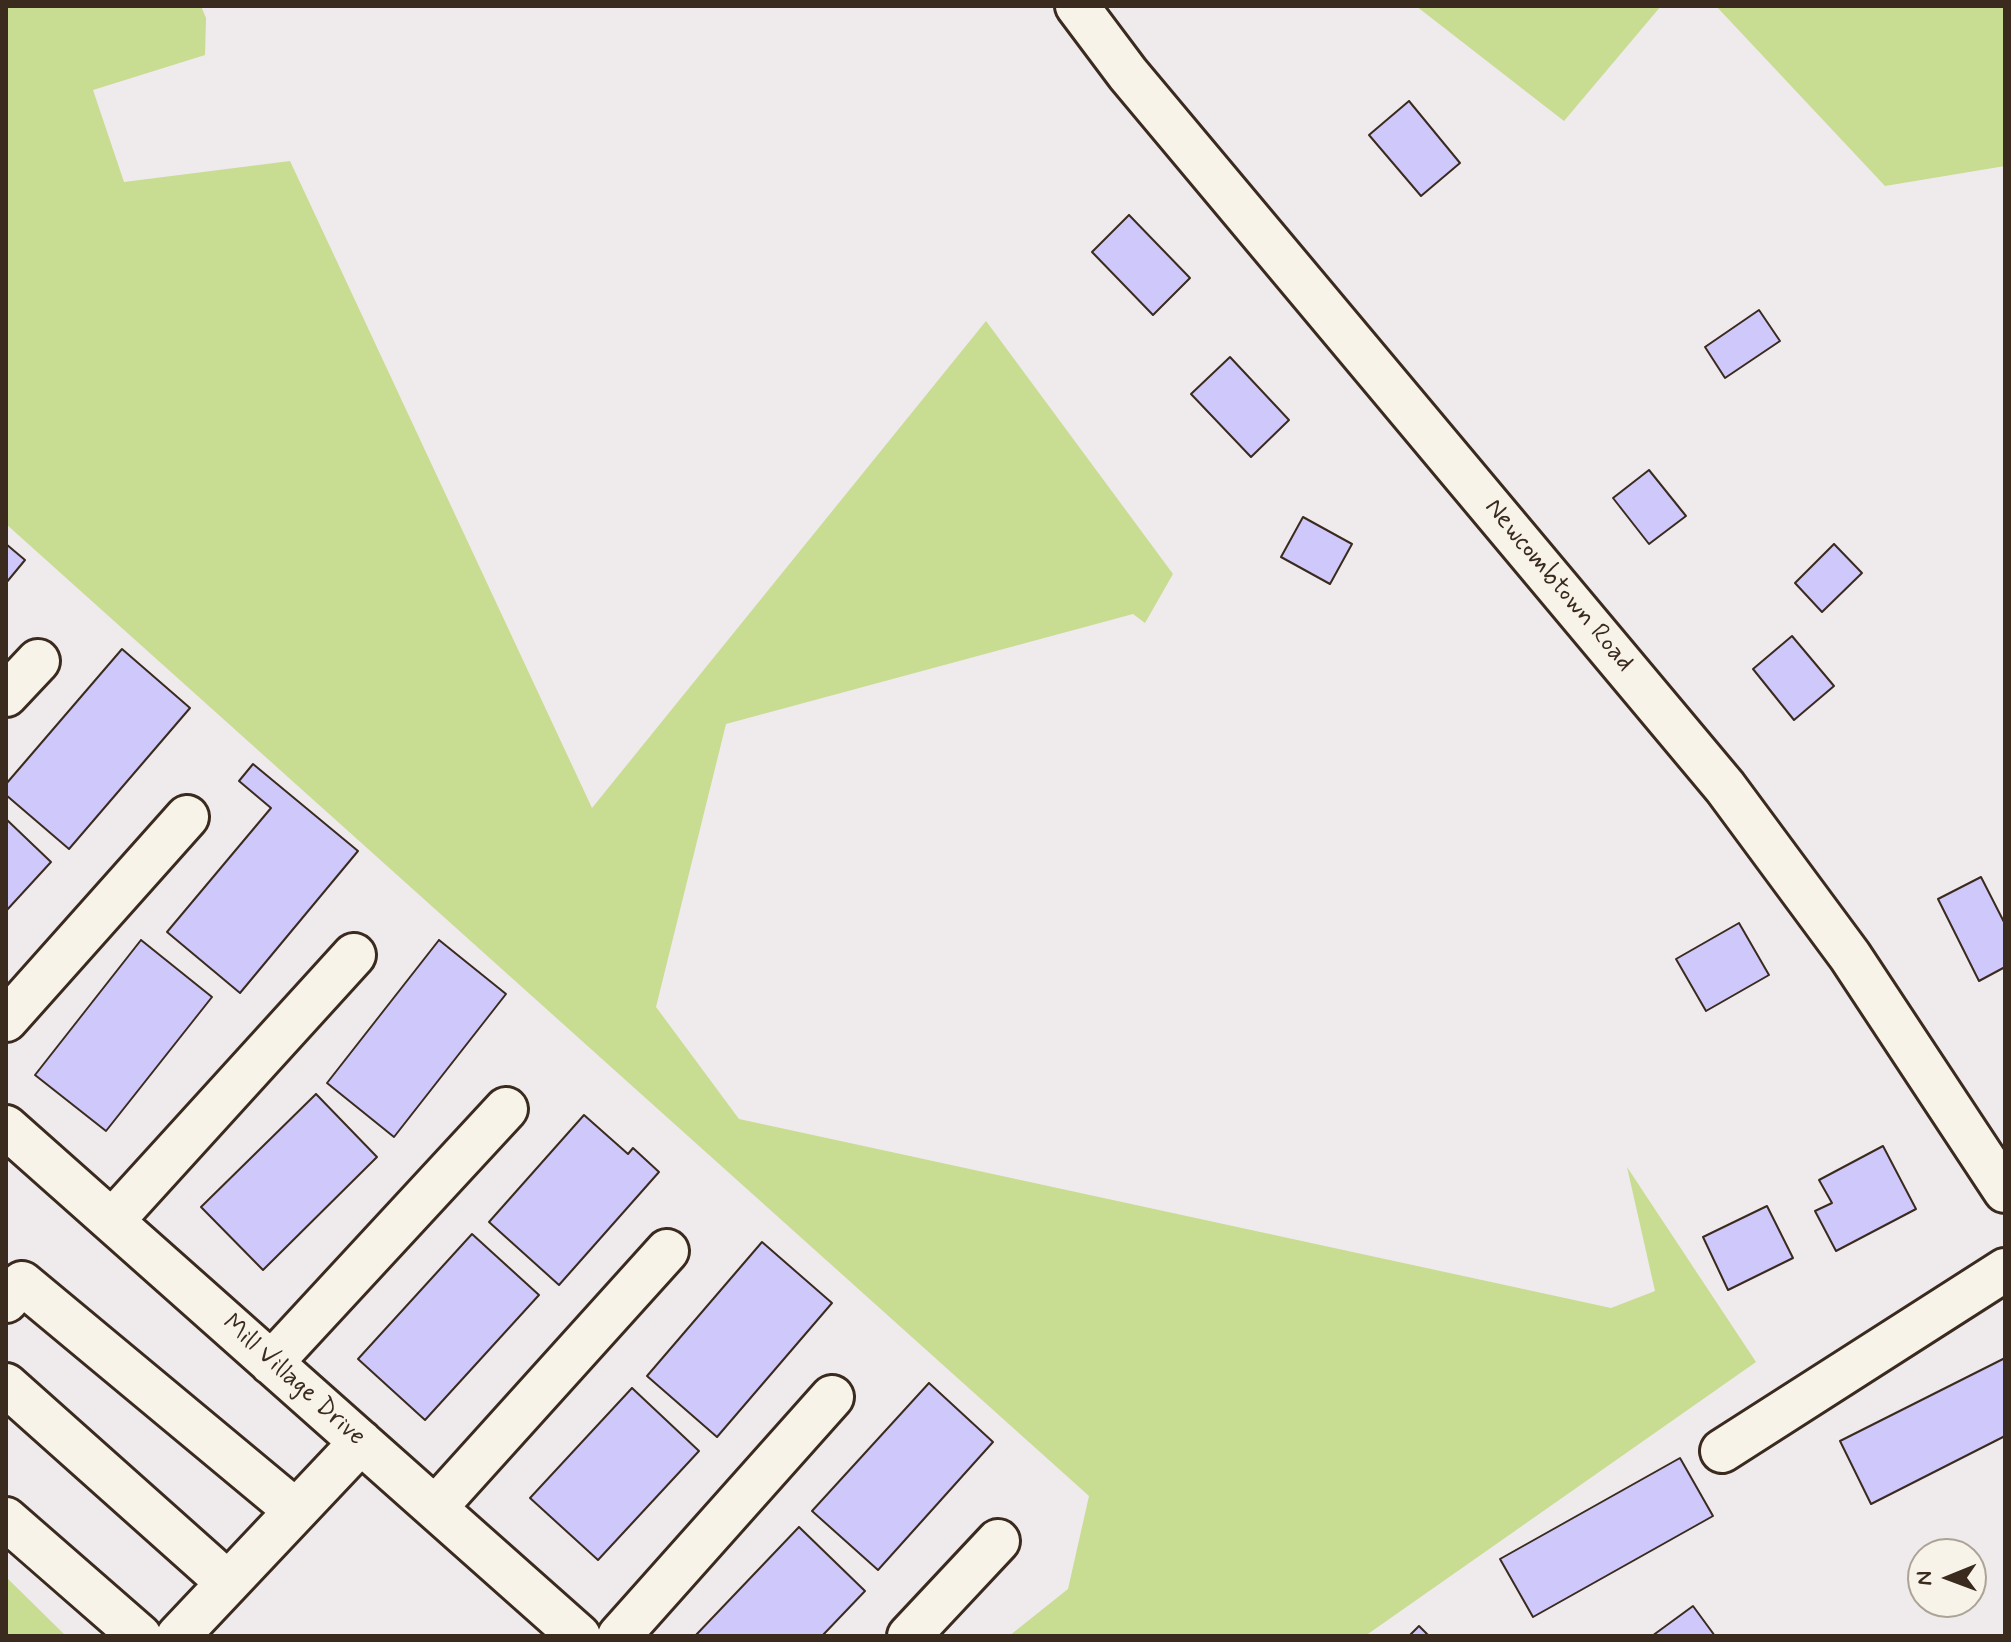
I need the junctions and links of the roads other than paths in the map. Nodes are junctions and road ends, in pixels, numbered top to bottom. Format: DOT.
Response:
graph roads {
  1 [pos="1077,6"];
  2 [pos="38,661"];
  3 [pos="6,695"];
  4 [pos="187,817"];
  5 [pos="354,955"];
  6 [pos="6,1020"];
  7 [pos="506,1109"];
  8 [pos="6,1127"];
  9 [pos="2005,1191"];
  10 [pos="112,1221"];
  11 [pos="667,1251"];
  12 [pos="2005,1270"];
  13 [pos="6,1301"];
  14 [pos="271,1363"];
  15 [pos="6,1385"];
  16 [pos="832,1397"];
  17 [pos="361,1442"];
  18 [pos="1722,1451"];
  19 [pos="435,1508"];
  20 [pos="296,1511"];
  21 [pos="6,1519"];
  22 [pos="998,1541"];
  23 [pos="228,1583"];
  24 [pos="140,1636"];
  25 [pos="178,1636"];
  26 [pos="579,1636"];
  27 [pos="619,1636"];
  28 [pos="909,1636"];
  1 -- 9 [label="street, Newcombtown Road"];
  2 -- 3 [label="street"];
  4 -- 6 [label="street"];
  5 -- 10 [label="street"];
  7 -- 14 [label="street"];
  8 -- 10 [label="street, Mill Village Drive"];
  10 -- 14 [label="street, Mill Village Drive"];
  11 -- 19 [label="street"];
  12 -- 18 [label="street"];
  13 -- 20 [label="street"];
  14 -- 17 [label="street, Mill Village Drive"];
  15 -- 23 [label="street"];
  16 -- 27 [label="street"];
  17 -- 19 [label="street, Mill Village Drive"];
  17 -- 20 [label="street"];
  19 -- 26 [label="street, Mill Village Drive"];
  20 -- 23 [label="street"];
  21 -- 24 [label="street"];
  22 -- 28 [label="street"];
  23 -- 25 [label="street"];
}
